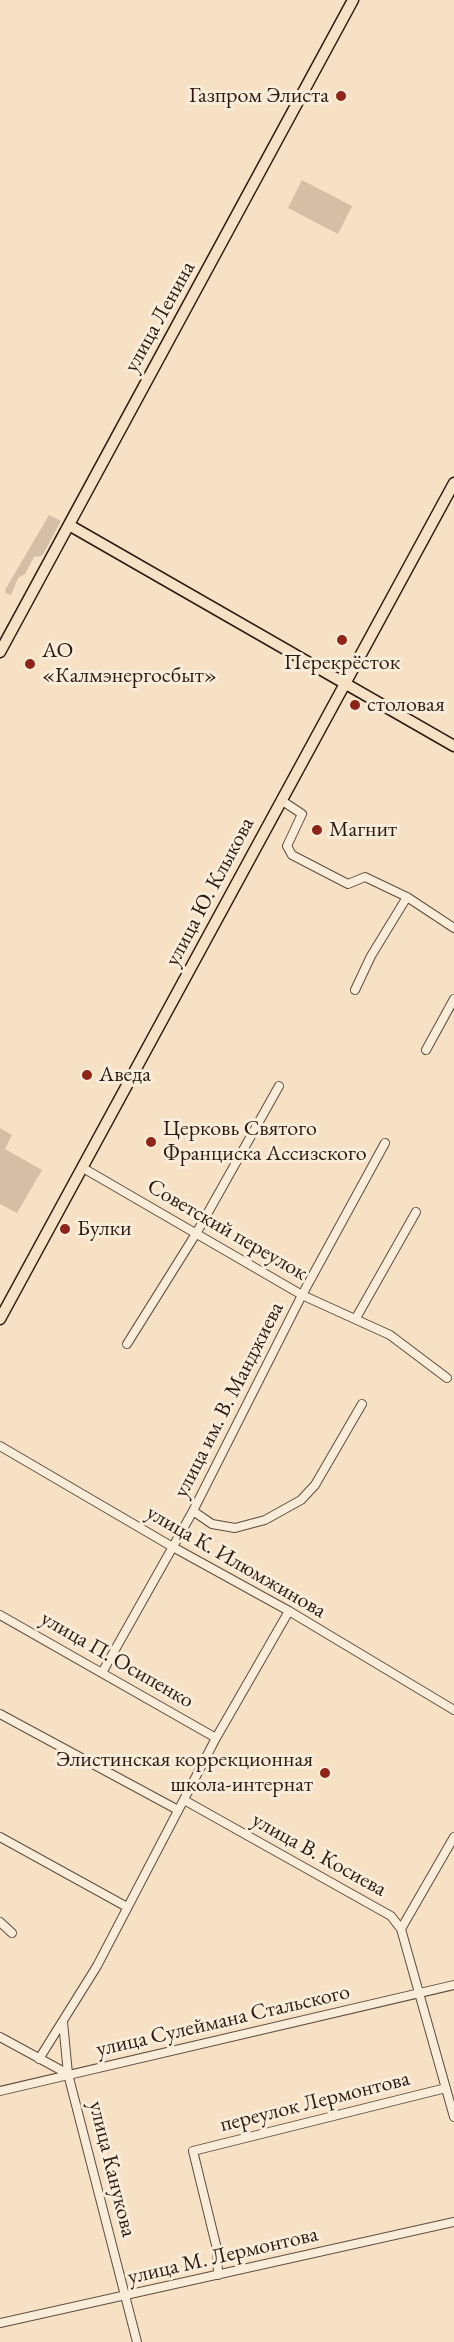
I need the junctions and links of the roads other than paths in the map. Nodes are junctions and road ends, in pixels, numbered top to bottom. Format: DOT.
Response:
graph roads {
  1 [pos="353,0"];
  2 [pos="454,484"];
  3 [pos="69,525"];
  4 [pos="0,652"];
  5 [pos="345,683"];
  6 [pos="454,746"];
  7 [pos="281,800"];
  8 [pos="407,897"];
  9 [pos="454,928"];
  10 [pos="355,990"];
  11 [pos="454,999"];
  12 [pos="426,1050"];
  13 [pos="279,1086"];
  14 [pos="385,1143"];
  15 [pos="83,1168"];
  16 [pos="416,1212"];
  17 [pos="197,1232"];
  18 [pos="302,1295"];
  19 [pos="356,1318"];
  20 [pos="0,1319"];
  21 [pos="127,1344"];
  22 [pos="447,1378"];
  23 [pos="362,1404"];
  24 [pos="0,1446"];
  25 [pos="193,1511"];
  26 [pos="171,1546"];
  27 [pos="289,1611"];
  28 [pos="0,1615"];
  29 [pos="103,1671"];
  30 [pos="454,1710"];
  31 [pos="0,1714"];
  32 [pos="216,1738"];
  33 [pos="184,1800"];
  34 [pos="178,1810"];
  35 [pos="0,1837"];
  36 [pos="454,1837"];
  37 [pos="127,1907"];
  38 [pos="0,1922"];
  39 [pos="401,1929"];
  40 [pos="12,1933"];
  41 [pos="454,1985"];
  42 [pos="421,1995"];
  43 [pos="63,2021"];
  44 [pos="0,2037"];
  45 [pos="39,2059"];
  46 [pos="68,2074"];
  47 [pos="446,2088"];
  48 [pos="0,2091"];
  49 [pos="454,2117"];
  50 [pos="454,2222"];
  51 [pos="218,2275"];
  52 [pos="126,2297"];
  53 [pos="0,2324"];
  54 [pos="137,2342"];
  1 -- 3 [label="main road, улица Ленина"];
  2 -- 5 [label="main road, улица Ю. Клыкова"];
  3 -- 4 [label="main road, улица Ленина"];
  3 -- 5 [label="main road"];
  5 -- 6 [label="main road"];
  5 -- 7 [label="main road, улица Ю. Клыкова"];
  7 -- 8 [label="street"];
  7 -- 15 [label="main road, улица Ю. Клыкова"];
  8 -- 9 [label="street"];
  8 -- 10 [label="street"];
  11 -- 12 [label="street"];
  13 -- 17 [label="street"];
  14 -- 18 [label="street, улица им. В. Манджиева"];
  15 -- 17 [label="street, Советский переулок"];
  15 -- 20 [label="main road, улица Ю. Клыкова"];
  16 -- 19 [label="street"];
  17 -- 18 [label="street, Советский переулок"];
  17 -- 21 [label="street"];
  18 -- 19 [label="street, Советский переулок"];
  18 -- 25 [label="street, улица им. В. Манджиева"];
  19 -- 22 [label="street, Советский переулок"];
  23 -- 25 [label="street"];
  24 -- 26 [label="street, улица К. Илюмжинова"];
  25 -- 26 [label="street, улица им. В. Манджиева"];
  26 -- 27 [label="street, улица К. Илюмжинова"];
  26 -- 29 [label="street, улица им. В. Манджиева"];
  27 -- 30 [label="street, улица К. Илюмжинова"];
  27 -- 32 [label="street"];
  28 -- 29 [label="street, улица П. Осипенко"];
  29 -- 32 [label="street, улица П. Осипенко"];
  31 -- 34 [label="street"];
  32 -- 33 [label="street"];
  33 -- 34 [label="street"];
  33 -- 39 [label="street, улица В. Косиева"];
  34 -- 37 [label="street"];
  35 -- 37 [label="street"];
  36 -- 39 [label="street, улица В. Косиева"];
  37 -- 43 [label="street"];
  38 -- 40 [label="street"];
  39 -- 42 [label="street"];
  41 -- 42 [label="street, улица Сулеймана Стальского"];
  42 -- 46 [label="street, улица Сулеймана Стальского"];
  42 -- 47 [label="street"];
  43 -- 45 [label="street"];
  43 -- 46 [label="street, улица Канукова"];
  44 -- 45 [label="street"];
  45 -- 46 [label="street"];
  46 -- 48 [label="street, улица Сулеймана Стальского"];
  46 -- 52 [label="street, улица Канукова"];
  47 -- 49 [label="street"];
  47 -- 51 [label="street, переулок Лермонтова"];
  50 -- 51 [label="street, улица М. Лермонтова"];
  51 -- 52 [label="street, улица М. Лермонтова"];
  52 -- 53 [label="street, улица М. Лермонтова"];
  52 -- 54 [label="street, улица Канукова"];
}
